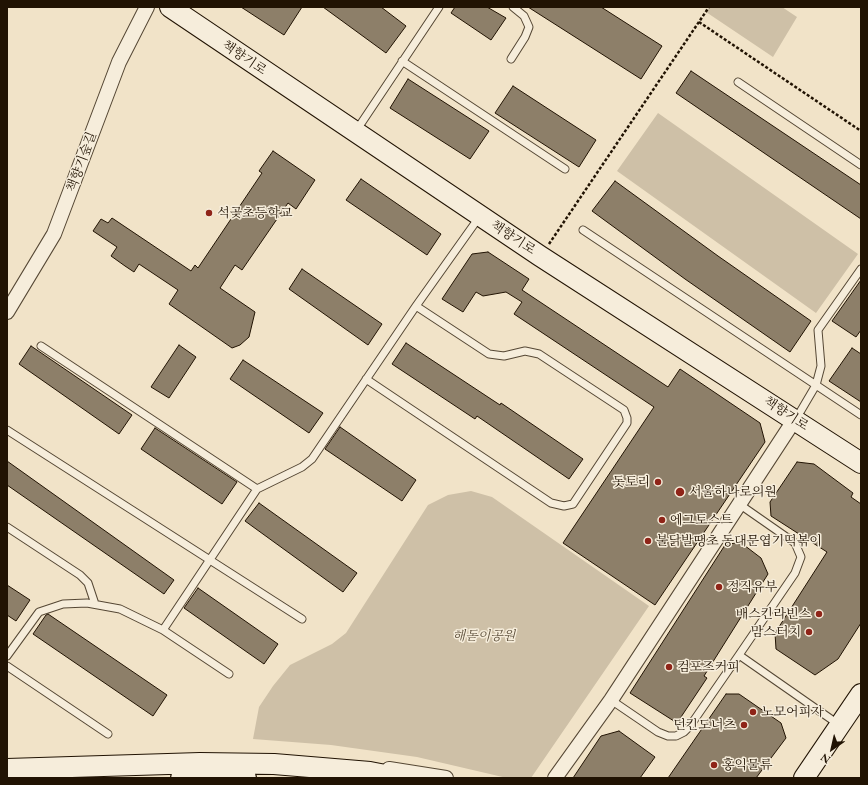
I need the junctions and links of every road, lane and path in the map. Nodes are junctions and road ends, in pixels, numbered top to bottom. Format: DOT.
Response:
graph roads {
  1 [pos="147,7"];
  2 [pos="170,7"];
  3 [pos="439,7"];
  4 [pos="513,7"];
  5 [pos="709,7"];
  6 [pos="699,22"];
  7 [pos="510,59"];
  8 [pos="402,61"];
  9 [pos="738,82"];
  10 [pos="861,131"];
  11 [pos="355,133"];
  12 [pos="861,164"];
  13 [pos="565,168"];
  14 [pos="480,216"];
  15 [pos="583,230"];
  16 [pos="540,256"];
  17 [pos="861,269"];
  18 [pos="416,306"];
  19 [pos="7,312"];
  20 [pos="41,346"];
  21 [pos="366,379"];
  22 [pos="816,385"];
  23 [pos="861,415"];
  24 [pos="796,420"];
  25 [pos="7,430"];
  26 [pos="861,464"];
  27 [pos="257,488"];
  28 [pos="739,504"];
  29 [pos="7,527"];
  30 [pos="209,561"];
  31 [pos="95,604"];
  32 [pos="302,619"];
  33 [pos="163,630"];
  34 [pos="739,655"];
  35 [pos="7,656"];
  36 [pos="7,666"];
  37 [pos="229,674"];
  38 [pos="861,694"];
  39 [pos="611,700"];
  40 [pos="840,725"];
  41 [pos="108,734"];
  42 [pos="7,769"];
  43 [pos="245,771"];
  44 [pos="181,778"];
  45 [pos="401,778"];
  46 [pos="446,778"];
  47 [pos="555,778"];
  48 [pos="804,778"];
  1 -- 19 [label="street, 책향기숲길"];
  2 -- 11 [label="street, 책향기로"];
  3 -- 8 [label="lane"];
  4 -- 7 [label="lane"];
  5 -- 6 [label="path"];
  6 -- 10 [label="path"];
  6 -- 16 [label="path"];
  8 -- 11 [label="lane"];
  8 -- 13 [label="lane"];
  9 -- 12 [label="lane"];
  11 -- 14 [label="street, 책향기로"];
  14 -- 16 [label="street, 책향기로"];
  14 -- 18 [label="lane"];
  15 -- 22 [label="lane"];
  16 -- 24 [label="street, 책향기로"];
  17 -- 22 [label="lane"];
  18 -- 21 [label="lane"];
  18 -- 21 [label="lane"];
  20 -- 27 [label="lane"];
  21 -- 27 [label="lane"];
  22 -- 23 [label="lane"];
  22 -- 24 [label="lane"];
  24 -- 26 [label="street, 책향기로"];
  24 -- 28 [label="street"];
  25 -- 30 [label="lane"];
  27 -- 30 [label="lane"];
  28 -- 34 [label="lane"];
  28 -- 39 [label="street"];
  29 -- 31 [label="lane"];
  30 -- 32 [label="lane"];
  30 -- 33 [label="lane"];
  31 -- 33 [label="lane"];
  31 -- 35 [label="lane"];
  33 -- 37 [label="lane"];
  34 -- 39 [label="lane"];
  34 -- 40 [label="lane"];
  36 -- 41 [label="lane"];
  38 -- 40 [label="street"];
  39 -- 47 [label="street"];
  40 -- 48 [label="street"];
  42 -- 43 [label="street"];
  43 -- 44 [label="street"];
  43 -- 45 [label="street"];
  43 -- 46 [label="street"];
}
